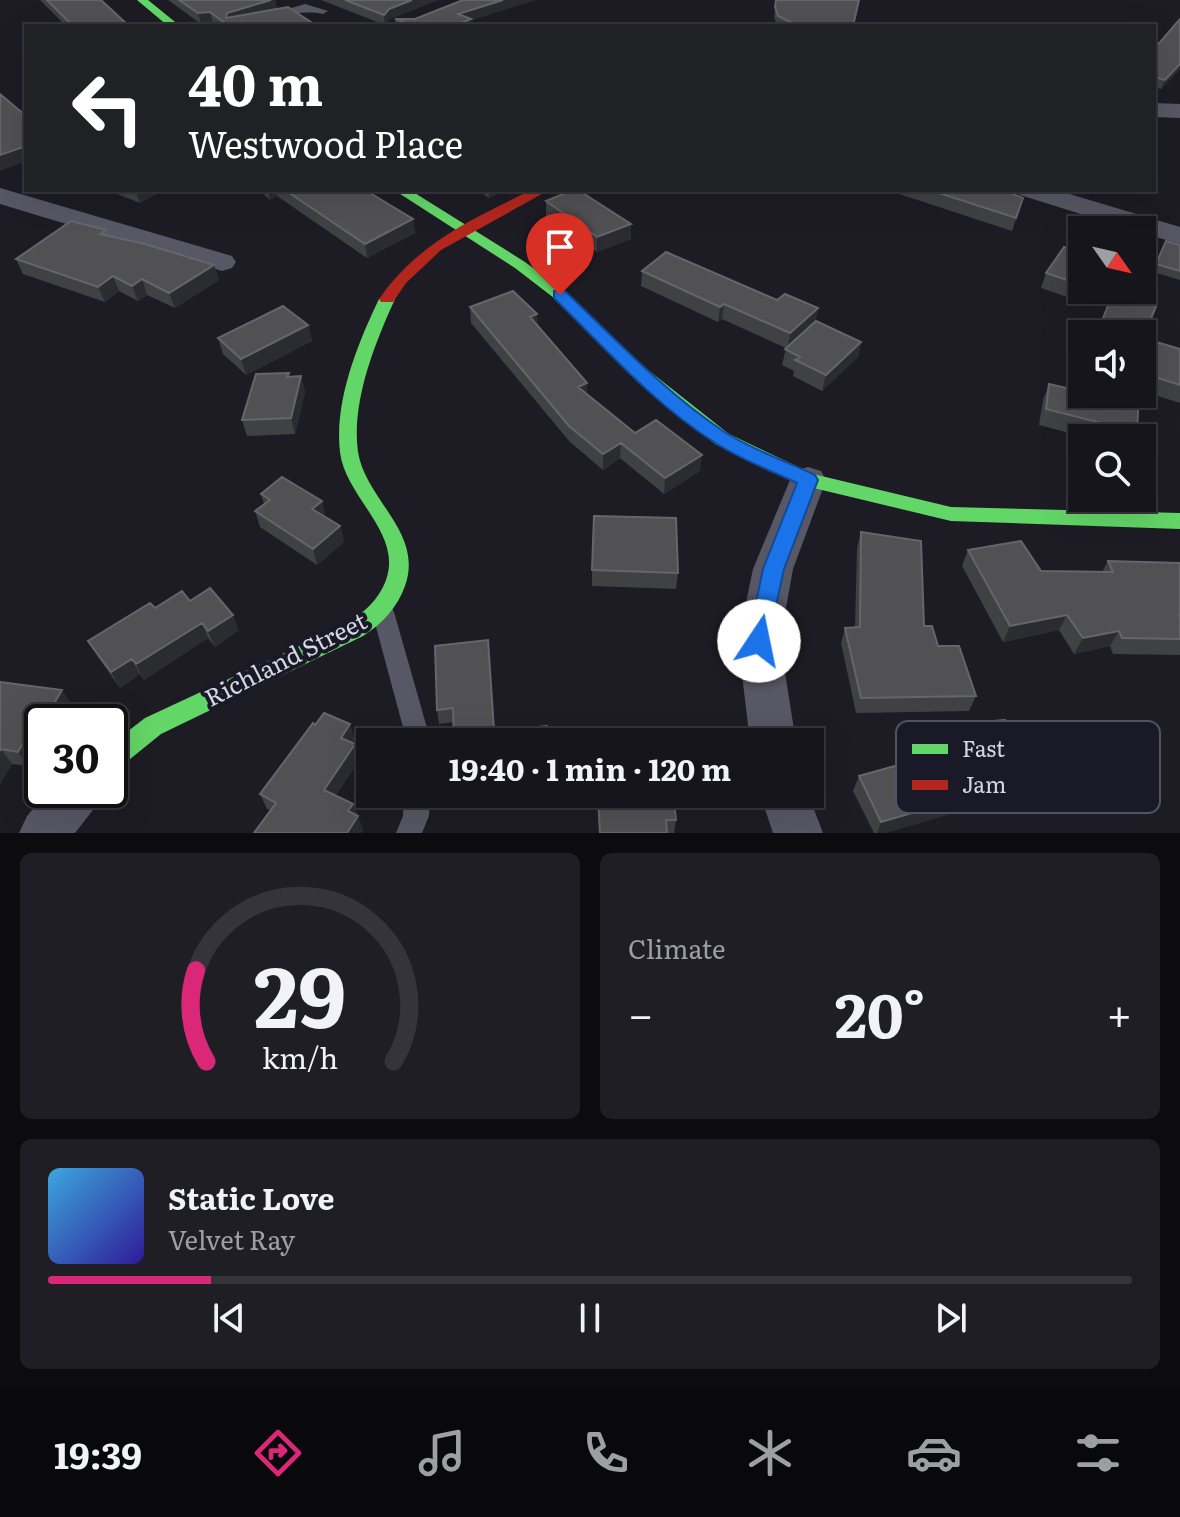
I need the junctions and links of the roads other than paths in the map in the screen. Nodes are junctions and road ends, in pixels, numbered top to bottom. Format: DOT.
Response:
graph roads {
  1 [pos="142,0"];
  2 [pos="323,11"];
  3 [pos="172,24"];
  4 [pos="242,24"];
  5 [pos="1156,110"];
  6 [pos="1180,111"];
  7 [pos="404,192"];
  8 [pos="538,192"];
  9 [pos="1036,192"];
  10 [pos="0,196"];
  11 [pos="467,230"];
  12 [pos="1180,236"];
  13 [pos="222,262"];
  14 [pos="808,480"];
  15 [pos="1180,521"];
  16 [pos="382,609"];
  17 [pos="415,728"];
  18 [pos="771,728"];
  19 [pos="128,746"];
  20 [pos="64,808"];
  21 [pos="416,808"];
  22 [pos="789,808"];
  23 [pos="44,833"];
  24 [pos="409,833"];
  25 [pos="798,833"];
  1 -- 3 [label="street"];
  2 -- 4 [label="lane"];
  5 -- 6 [label="street"];
  7 -- 11 [label="street"];
  8 -- 11 [label="street, Richland Street"];
  9 -- 12 [label="street"];
  10 -- 13 [label="street"];
  11 -- 14 [label="street"];
  11 -- 16 [label="street, Richland Street"];
  14 -- 15 [label="street"];
  14 -- 18 [label="street"];
  16 -- 17 [label="lane"];
  16 -- 19 [label="street, Richland Street"];
  20 -- 23 [label="street"];
  21 -- 24 [label="lane"];
  22 -- 25 [label="street"];
}
